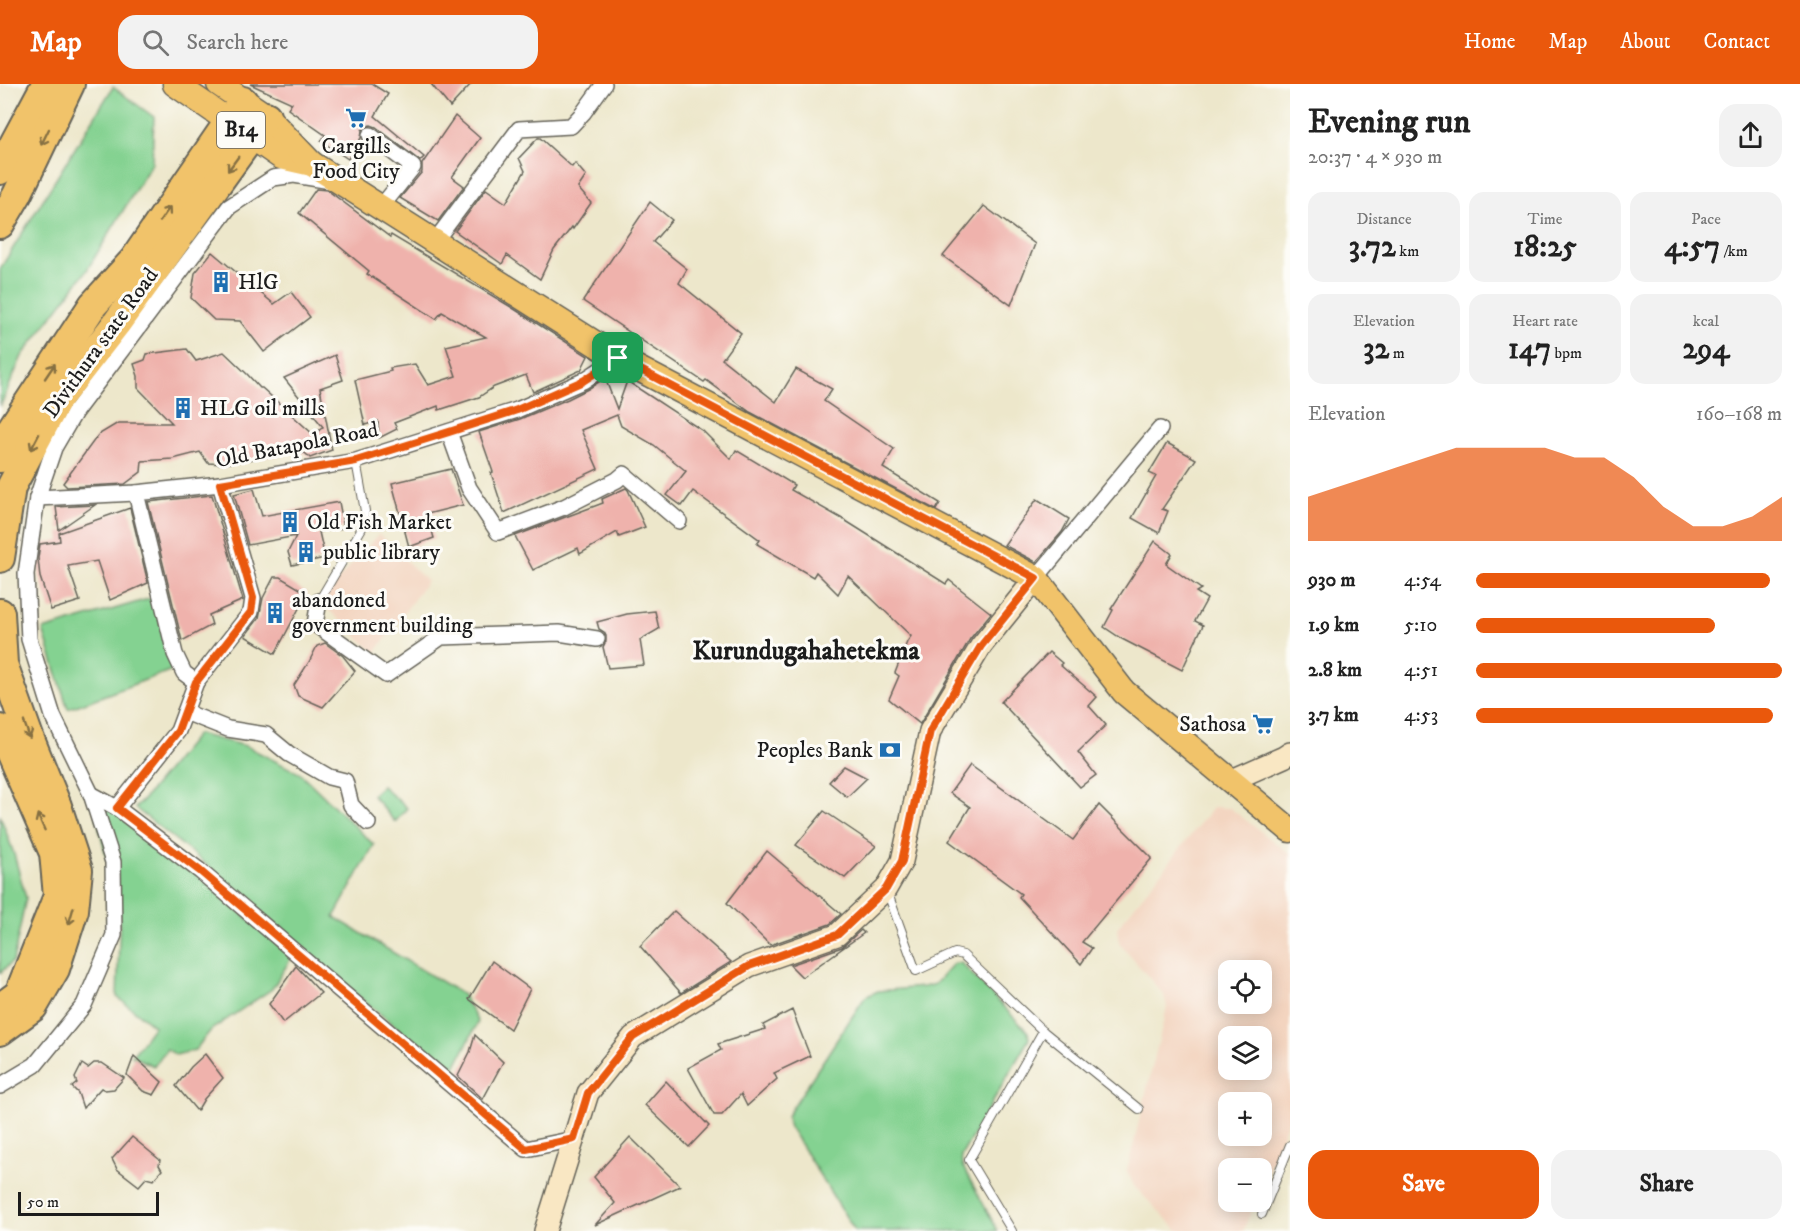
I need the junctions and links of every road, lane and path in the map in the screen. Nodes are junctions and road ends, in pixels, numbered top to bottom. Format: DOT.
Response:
graph roads {
  1 [pos="46,84"];
  2 [pos="70,84"];
  3 [pos="175,84"];
  4 [pos="219,84"];
  5 [pos="604,84"];
  6 [pos="247,119"];
  7 [pos="370,135"];
  8 [pos="0,170"];
  9 [pos="344,183"];
  10 [pos="381,207"];
  11 [pos="0,224"];
  12 [pos="435,241"];
  13 [pos="618,358"];
  14 [pos="1160,429"];
  15 [pos="449,432"];
  16 [pos="0,458"];
  17 [pos="356,461"];
  18 [pos="220,484"];
  19 [pos="136,493"];
  20 [pos="37,498"];
  21 [pos="679,522"];
  22 [pos="0,558"];
  23 [pos="1036,578"];
  24 [pos="319,601"];
  25 [pos="0,613"];
  26 [pos="597,639"];
  27 [pos="196,682"];
  28 [pos="185,712"];
  29 [pos="0,729"];
  30 [pos="1290,753"];
  31 [pos="1230,781"];
  32 [pos="91,794"];
  33 [pos="117,808"];
  34 [pos="368,823"];
  35 [pos="1290,830"];
  36 [pos="886,889"];
  37 [pos="0,1008"];
  38 [pos="0,1031"];
  39 [pos="1043,1031"];
  40 [pos="0,1086"];
  41 [pos="1139,1109"];
  42 [pos="574,1139"];
  43 [pos="1290,1145"];
  44 [pos="1262,1214"];
  45 [pos="545,1231"];
  46 [pos="1012,1231"];
  1 -- 8 [label="highway"];
  2 -- 11 [label="highway, one-way"];
  3 -- 6 [label="main road, B14"];
  4 -- 6 [label="main road, B14"];
  5 -- 12 [label="street"];
  6 -- 9 [label="main road, B14"];
  16 -- 6 [label="highway, one-way"];
  6 -- 22 [label="highway, one-way"];
  7 -- 10 [label="street"];
  9 -- 10 [label="main road, B14"];
  9 -- 20 [label="street, Divithura state Road"];
  10 -- 12 [label="main road, B14"];
  12 -- 13 [label="main road, B14"];
  13 -- 15 [label="street, Old Batapola Road"];
  13 -- 23 [label="main road, B14"];
  14 -- 23 [label="street"];
  15 -- 17 [label="street, Old Batapola Road"];
  15 -- 21 [label="street"];
  17 -- 18 [label="street, Old Batapola Road"];
  17 -- 24 [label="lane"];
  18 -- 19 [label="street, Old Batapola Road"];
  18 -- 27 [label="street"];
  19 -- 20 [label="street, Old Batapola Road"];
  19 -- 27 [label="street"];
  20 -- 32 [label="street, Divithura state Road"];
  23 -- 31 [label="main road, B14"];
  23 -- 36 [label="street"];
  24 -- 26 [label="street"];
  25 -- 38 [label="highway, one-way"];
  27 -- 28 [label="street"];
  28 -- 33 [label="street"];
  28 -- 34 [label="street"];
  37 -- 29 [label="highway, one-way"];
  30 -- 31 [label="street"];
  31 -- 35 [label="main road, B14"];
  32 -- 33 [label="street"];
  32 -- 40 [label="street, Divithura state Road"];
  33 -- 42 [label="street"];
  36 -- 39 [label="lane"];
  36 -- 42 [label="street"];
  39 -- 41 [label="lane"];
  39 -- 46 [label="lane"];
  42 -- 45 [label="street"];
  43 -- 44 [label="lane"];
}
